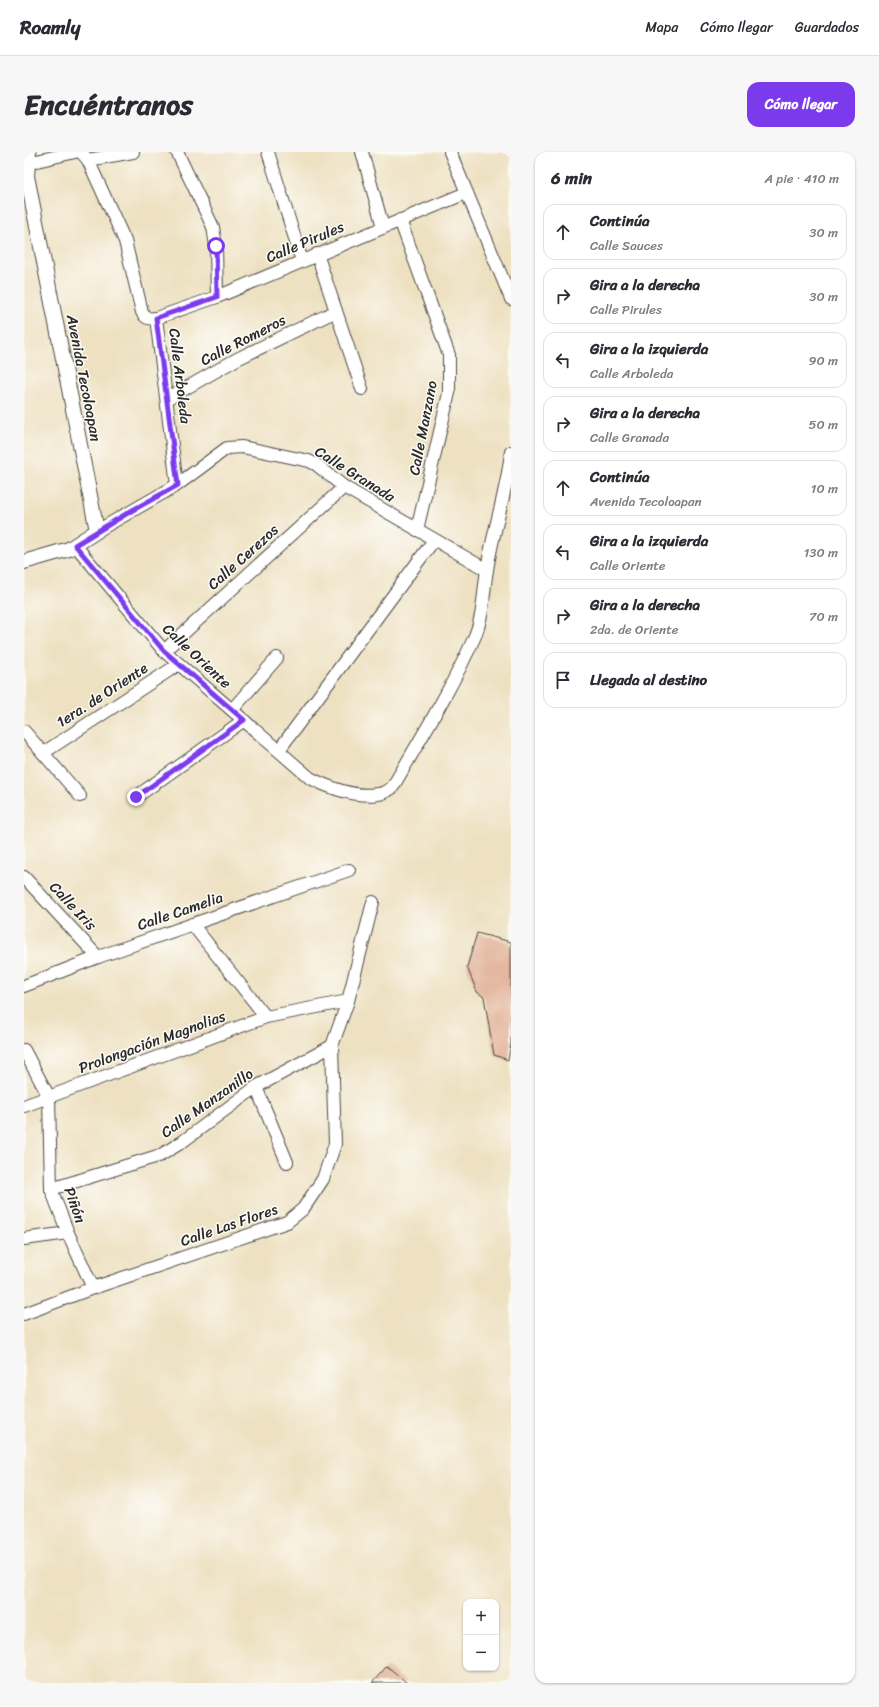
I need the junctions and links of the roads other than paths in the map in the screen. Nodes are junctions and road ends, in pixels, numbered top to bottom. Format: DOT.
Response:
graph roads {
  1 [pos="75,152"];
  2 [pos="133,152"];
  3 [pos="177,152"];
  4 [pos="268,152"];
  5 [pos="362,152"];
  6 [pos="450,152"];
  7 [pos="85,156"];
  8 [pos="27,160"];
  9 [pos="466,193"];
  10 [pos="400,220"];
  11 [pos="383,227"];
  12 [pos="317,254"];
  13 [pos="302,261"];
  14 [pos="217,297"];
  15 [pos="511,299"];
  16 [pos="336,311"];
  17 [pos="156,318"];
  18 [pos="362,389"];
  19 [pos="167,399"];
  20 [pos="511,452"];
  21 [pos="178,485"];
  22 [pos="344,487"];
  23 [pos="417,530"];
  24 [pos="97,531"];
  25 [pos="434,540"];
  26 [pos="75,545"];
  27 [pos="24,562"];
  28 [pos="487,570"];
  29 [pos="164,651"];
  30 [pos="277,658"];
  31 [pos="179,664"];
  32 [pos="232,710"];
  33 [pos="244,720"];
  34 [pos="24,731"];
  35 [pos="279,750"];
  36 [pos="43,753"];
  37 [pos="80,796"];
  38 [pos="136,797"];
  39 [pos="349,870"];
  40 [pos="24,877"];
  41 [pos="372,902"];
  42 [pos="192,924"];
  43 [pos="98,957"];
  44 [pos="24,986"];
  45 [pos="348,1001"];
  46 [pos="266,1017"];
  47 [pos="332,1046"];
  48 [pos="24,1050"];
  49 [pos="256,1087"];
  50 [pos="49,1097"];
  51 [pos="24,1106"];
  52 [pos="286,1162"];
  53 [pos="51,1189"];
  54 [pos="68,1233"];
  55 [pos="24,1239"];
  56 [pos="90,1289"];
  57 [pos="24,1314"];
  1 -- 8 [label="street"];
  2 -- 7 [label="street"];
  3 -- 14 [label="street"];
  4 -- 13 [label="street"];
  5 -- 11 [label="street"];
  6 -- 9 [label="street"];
  7 -- 17 [label="street, Calle Arboleda"];
  8 -- 24 [label="street, Avenida Tecoloapan"];
  9 -- 10 [label="street, Calle Pirules"];
  9 -- 15 [label="street"];
  10 -- 11 [label="street, Calle Pirules"];
  10 -- 23 [label="street, Calle Manzano"];
  11 -- 12 [label="street, Calle Pirules"];
  12 -- 13 [label="street, Calle Pirules"];
  12 -- 16 [label="street"];
  13 -- 14 [label="street, Calle Pirules"];
  14 -- 17 [label="street, Calle Pirules"];
  16 -- 18 [label="street"];
  16 -- 19 [label="street, Calle Romeros"];
  17 -- 19 [label="street, Calle Arboleda"];
  19 -- 21 [label="street, Calle Arboleda"];
  20 -- 28 [label="street"];
  21 -- 22 [label="street, Calle Granada"];
  21 -- 24 [label="street, Calle Granada"];
  22 -- 23 [label="street, Calle Granada"];
  22 -- 29 [label="street, Calle Cerezos"];
  23 -- 25 [label="street, Calle Granada"];
  24 -- 26 [label="street"];
  25 -- 28 [label="street, Calle Granada"];
  25 -- 35 [label="street"];
  26 -- 27 [label="street"];
  26 -- 29 [label="street, Calle Oriente"];
  28 -- 35 [label="street, Calle Oriente"];
  29 -- 31 [label="street, Calle Oriente"];
  30 -- 32 [label="street"];
  31 -- 32 [label="street, Calle Oriente"];
  31 -- 36 [label="street, 1era. de Oriente"];
  32 -- 33 [label="street, Calle Oriente"];
  33 -- 35 [label="street, Calle Oriente"];
  33 -- 38 [label="street"];
  34 -- 36 [label="street"];
  36 -- 37 [label="street"];
  39 -- 42 [label="street, Calle Camelia"];
  40 -- 43 [label="street, Calle Iris"];
  41 -- 45 [label="street"];
  42 -- 43 [label="street, Calle Camelia"];
  42 -- 46 [label="street"];
  43 -- 44 [label="street, Calle Camelia"];
  45 -- 46 [label="street, Prolongación Magnolias"];
  45 -- 47 [label="street"];
  46 -- 50 [label="street, Prolongación Magnolias"];
  47 -- 49 [label="street, Calle Manzanillo"];
  47 -- 56 [label="street, Calle Las Flores"];
  48 -- 50 [label="street"];
  49 -- 52 [label="street"];
  49 -- 53 [label="street, Calle Manzanillo"];
  50 -- 51 [label="street, Prolongación Magnolias"];
  50 -- 53 [label="street, Piñón"];
  53 -- 54 [label="street, Piñón"];
  54 -- 55 [label="street"];
  54 -- 56 [label="street, Piñón"];
  56 -- 57 [label="street, Calle Las Flores"];
}
